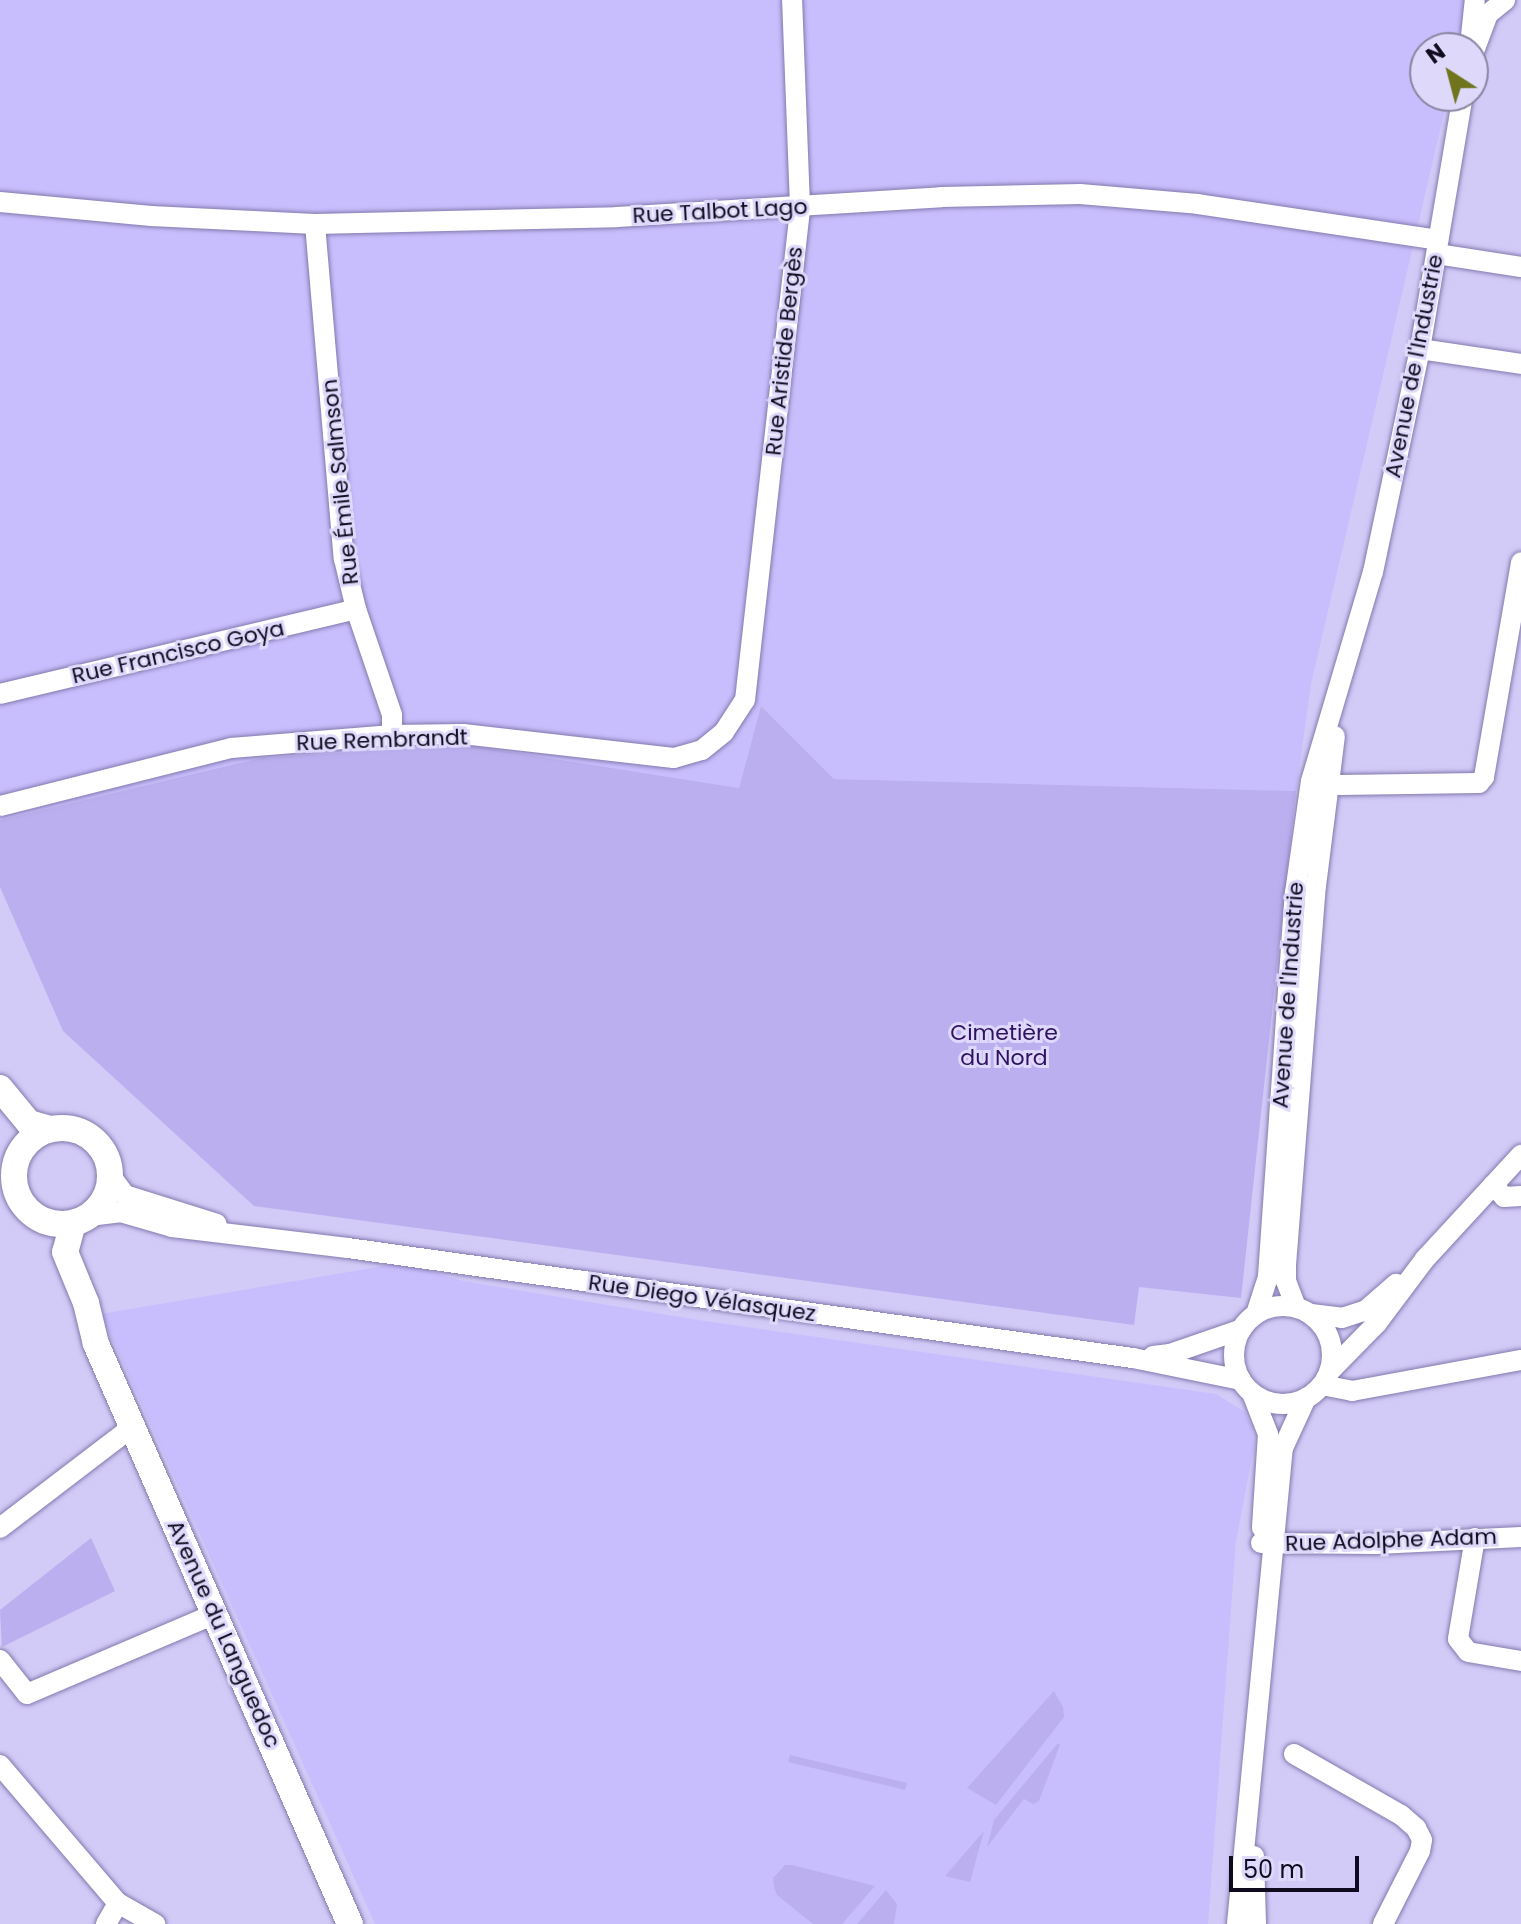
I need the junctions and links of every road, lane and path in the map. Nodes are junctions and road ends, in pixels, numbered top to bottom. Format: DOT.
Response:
graph roads {
  1 [pos="792,0"];
  2 [pos="1475,0"];
  3 [pos="1505,0"];
  4 [pos="1472,32"];
  5 [pos="1481,32"];
  6 [pos="1460,112"];
  7 [pos="0,202"];
  8 [pos="800,206"];
  9 [pos="315,224"];
  10 [pos="1438,247"];
  11 [pos="1521,267"];
  12 [pos="1420,349"];
  13 [pos="1521,364"];
  14 [pos="1521,562"];
  15 [pos="356,609"];
  16 [pos="0,694"];
  17 [pos="745,700"];
  18 [pos="392,735"];
  19 [pos="1320,782"];
  20 [pos="0,806"];
  21 [pos="1300,964"];
  22 [pos="0,1088"];
  23 [pos="0,1116"];
  24 [pos="50,1129"];
  25 [pos="19,1154"];
  26 [pos="1521,1155"];
  27 [pos="110,1175"];
  28 [pos="1493,1185"];
  29 [pos="1521,1196"];
  30 [pos="40,1219"];
  31 [pos="81,1219"];
  32 [pos="270,1240"];
  33 [pos="1425,1259"];
  34 [pos="1304,1311"];
  35 [pos="1249,1322"];
  36 [pos="96,1344"];
  37 [pos="1133,1358"];
  38 [pos="1521,1360"];
  39 [pos="1319,1385"];
  40 [pos="1247,1386"];
  41 [pos="132,1427"];
  42 [pos="0,1528"];
  43 [pos="1521,1537"];
  44 [pos="1475,1538"];
  45 [pos="1267,1543"];
  46 [pos="215,1614"];
  47 [pos="0,1660"];
  48 [pos="1521,1661"];
  49 [pos="1294,1754"];
  50 [pos="0,1765"];
  51 [pos="1251,1804"];
  52 [pos="1240,1893"];
  53 [pos="118,1903"];
  54 [pos="106,1924"];
  55 [pos="155,1924"];
  56 [pos="350,1924"];
  57 [pos="1237,1924"];
  58 [pos="1246,1924"];
  59 [pos="1256,1924"];
  60 [pos="1383,1924"];
  1 -- 8 [label="street, Rue Aristide Bergès"];
  2 -- 4 [label="street"];
  3 -- 5 [label="street"];
  6 -- 10 [label="street, Avenue de l'Industrie"];
  7 -- 9 [label="street, Rue Talbot Lago"];
  8 -- 9 [label="street, Rue Talbot Lago"];
  8 -- 10 [label="street, Rue Talbot Lago"];
  8 -- 17 [label="street, Rue Aristide Bergès"];
  9 -- 15 [label="street, Rue Émile Salmson"];
  10 -- 11 [label="street, Rue Talbot Lago"];
  10 -- 12 [label="street, Avenue de l'Industrie"];
  12 -- 13 [label="street"];
  12 -- 19 [label="street, Avenue de l'Industrie"];
  14 -- 19 [label="street"];
  15 -- 16 [label="street, Rue Francisco Goya"];
  15 -- 18 [label="street, Rue Émile Salmson"];
  17 -- 18 [label="street, Rue Rembrandt"];
  18 -- 20 [label="street, Rue Rembrandt"];
  19 -- 21 [label="street, Avenue de l'Industrie"];
  21 -- 34 [label="street, Avenue de l'Industrie"];
  21 -- 35 [label="street, Avenue de l'Industrie"];
  22 -- 24 [label="main road"];
  23 -- 25 [label="main road"];
  24 -- 25 [label="main road"];
  24 -- 27 [label="main road"];
  25 -- 30 [label="main road"];
  26 -- 28 [label="street"];
  27 -- 31 [label="main road"];
  27 -- 32 [label="street, Rue Diego Vélasquez"];
  28 -- 29 [label="street"];
  28 -- 33 [label="street"];
  30 -- 31 [label="main road"];
  30 -- 36 [label="main road, Avenue du Languedoc"];
  31 -- 32 [label="street, Rue Diego Vélasquez"];
  31 -- 36 [label="main road, Avenue du Languedoc"];
  32 -- 37 [label="street, Rue Diego Vélasquez"];
  33 -- 34 [label="street"];
  33 -- 39 [label="street"];
  34 -- 35 [label="street"];
  34 -- 39 [label="street"];
  35 -- 37 [label="street, Rue Diego Vélasquez"];
  35 -- 40 [label="street"];
  36 -- 41 [label="main road, Avenue du Languedoc"];
  37 -- 40 [label="street, Rue Diego Vélasquez"];
  38 -- 39 [label="street"];
  39 -- 40 [label="street"];
  39 -- 45 [label="street"];
  40 -- 45 [label="street"];
  41 -- 42 [label="street"];
  41 -- 46 [label="main road, Avenue du Languedoc"];
  43 -- 44 [label="street, Rue Adolphe Adam"];
  44 -- 45 [label="street, Rue Adolphe Adam"];
  44 -- 48 [label="street"];
  45 -- 51 [label="street"];
  46 -- 47 [label="street"];
  46 -- 56 [label="main road, Avenue du Languedoc"];
  49 -- 60 [label="street"];
  50 -- 53 [label="street"];
  51 -- 52 [label="street"];
  51 -- 59 [label="street"];
  52 -- 57 [label="street"];
  52 -- 58 [label="street"];
  53 -- 54 [label="street"];
  53 -- 55 [label="street"];
}
